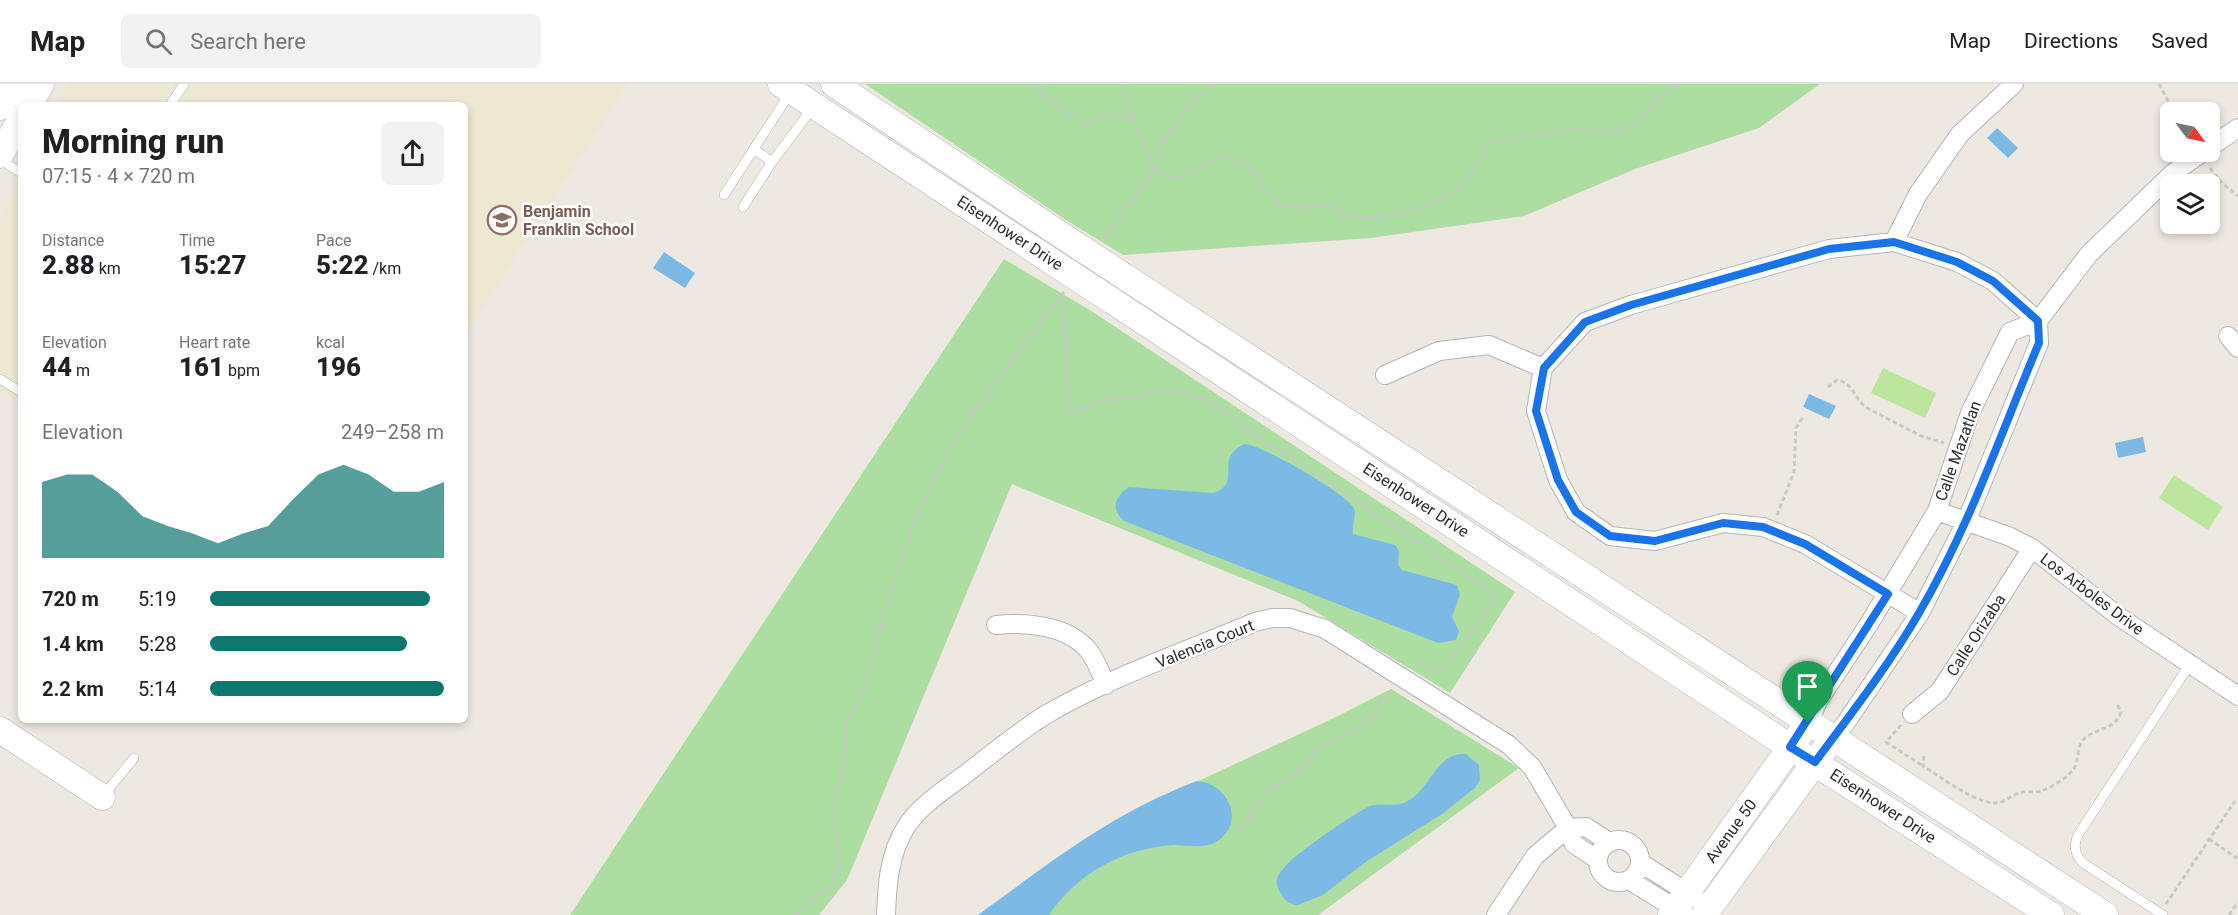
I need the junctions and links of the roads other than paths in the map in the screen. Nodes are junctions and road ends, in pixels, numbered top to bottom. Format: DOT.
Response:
graph roads {
  1 [pos="15,84"];
  2 [pos="41,84"];
  3 [pos="184,84"];
  4 [pos="834,84"];
  5 [pos="2013,84"];
  6 [pos="786,87"];
  7 [pos="31,102"];
  8 [pos="172,102"];
  9 [pos="815,105"];
  10 [pos="0,107"];
  11 [pos="18,124"];
  12 [pos="896,126"];
  13 [pos="2238,128"];
  14 [pos="2220,140"];
  15 [pos="753,149"];
  16 [pos="0,155"];
  17 [pos="0,159"];
  18 [pos="771,162"];
  19 [pos="2188,162"];
  20 [pos="18,171"];
  21 [pos="723,195"];
  22 [pos="743,207"];
  23 [pos="1894,242"];
  24 [pos="2038,321"];
  25 [pos="1544,368"];
  26 [pos="1385,375"];
  27 [pos="0,379"];
  28 [pos="18,390"];
  29 [pos="1937,511"];
  30 [pos="1966,522"];
  31 [pos="2032,548"];
  32 [pos="1888,594"];
  33 [pos="1920,613"];
  34 [pos="996,625"];
  35 [pos="2190,664"];
  36 [pos="1106,685"];
  37 [pos="2238,696"];
  38 [pos="1912,714"];
  39 [pos="1808,723"];
  40 [pos="0,730"];
  41 [pos="1832,739"];
  42 [pos="1790,747"];
  43 [pos="134,758"];
  44 [pos="1815,762"];
  45 [pos="102,797"];
  46 [pos="1568,828"];
  47 [pos="1609,842"];
  48 [pos="1598,860"];
  49 [pos="1641,863"];
  50 [pos="1629,880"];
  51 [pos="1679,908"];
  52 [pos="1710,911"];
  53 [pos="2162,914"];
  54 [pos="886,915"];
  55 [pos="1496,915"];
  56 [pos="2051,915"];
  57 [pos="2104,915"];
  1 -- 10 [label="main road"];
  2 -- 7 [label="main road"];
  3 -- 8 [label="lane"];
  4 -- 12 [label="main road, Eisenhower Drive"];
  5 -- 23 [label="street"];
  6 -- 9 [label="main road, Eisenhower Drive"];
  6 -- 12 [label="main road"];
  6 -- 15 [label="lane"];
  9 -- 18 [label="lane"];
  9 -- 42 [label="main road, Eisenhower Drive, bridge"];
  11 -- 16 [label="main road"];
  12 -- 39 [label="main road, Eisenhower Drive, bridge"];
  13 -- 14 [label="street"];
  15 -- 18 [label="lane"];
  15 -- 21 [label="lane"];
  17 -- 20 [label="lane"];
  18 -- 22 [label="lane"];
  19 -- 24 [label="street"];
  23 -- 24 [label="street"];
  23 -- 25 [label="street"];
  24 -- 29 [label="street, Calle Mazatlan"];
  24 -- 30 [label="street, Calle Mazatlan"];
  25 -- 26 [label="street"];
  25 -- 32 [label="street"];
  27 -- 28 [label="lane"];
  29 -- 30 [label="street, Los Arboles Drive"];
  29 -- 32 [label="street, Calle Mazatlan"];
  30 -- 31 [label="street, Los Arboles Drive"];
  30 -- 33 [label="street, Calle Mazatlan"];
  31 -- 35 [label="street, Los Arboles Drive"];
  31 -- 38 [label="street, Calle Orizaba"];
  32 -- 33 [label="street"];
  32 -- 39 [label="street"];
  33 -- 41 [label="street, Calle Mazatlan"];
  34 -- 36 [label="street"];
  35 -- 37 [label="street, Los Arboles Drive"];
  35 -- 53 [label="lane"];
  36 -- 46 [label="street, Valencia Court"];
  36 -- 54 [label="street, Valencia Court"];
  39 -- 41 [label="main road, Eisenhower Drive"];
  39 -- 42 [label="main road, Avenue 50"];
  40 -- 45 [label="main road"];
  41 -- 44 [label="main road, Avenue 50"];
  41 -- 57 [label="main road, Eisenhower Drive"];
  42 -- 44 [label="main road, Eisenhower Drive"];
  42 -- 51 [label="main road, Avenue 50"];
  43 -- 45 [label="lane"];
  44 -- 52 [label="main road, Avenue 50"];
  44 -- 56 [label="main road, Eisenhower Drive"];
  46 -- 47 [label="street, Valencia Court"];
  46 -- 48 [label="street, Valencia Court"];
  46 -- 55 [label="street"];
  47 -- 48 [label="street"];
  47 -- 49 [label="street, Valencia Court"];
  48 -- 50 [label="street, Valencia Court"];
  49 -- 50 [label="street"];
  49 -- 51 [label="street, Valencia Court"];
  50 -- 51 [label="street, Valencia Court"];
  51 -- 52 [label="street, Valencia Court"];
}
